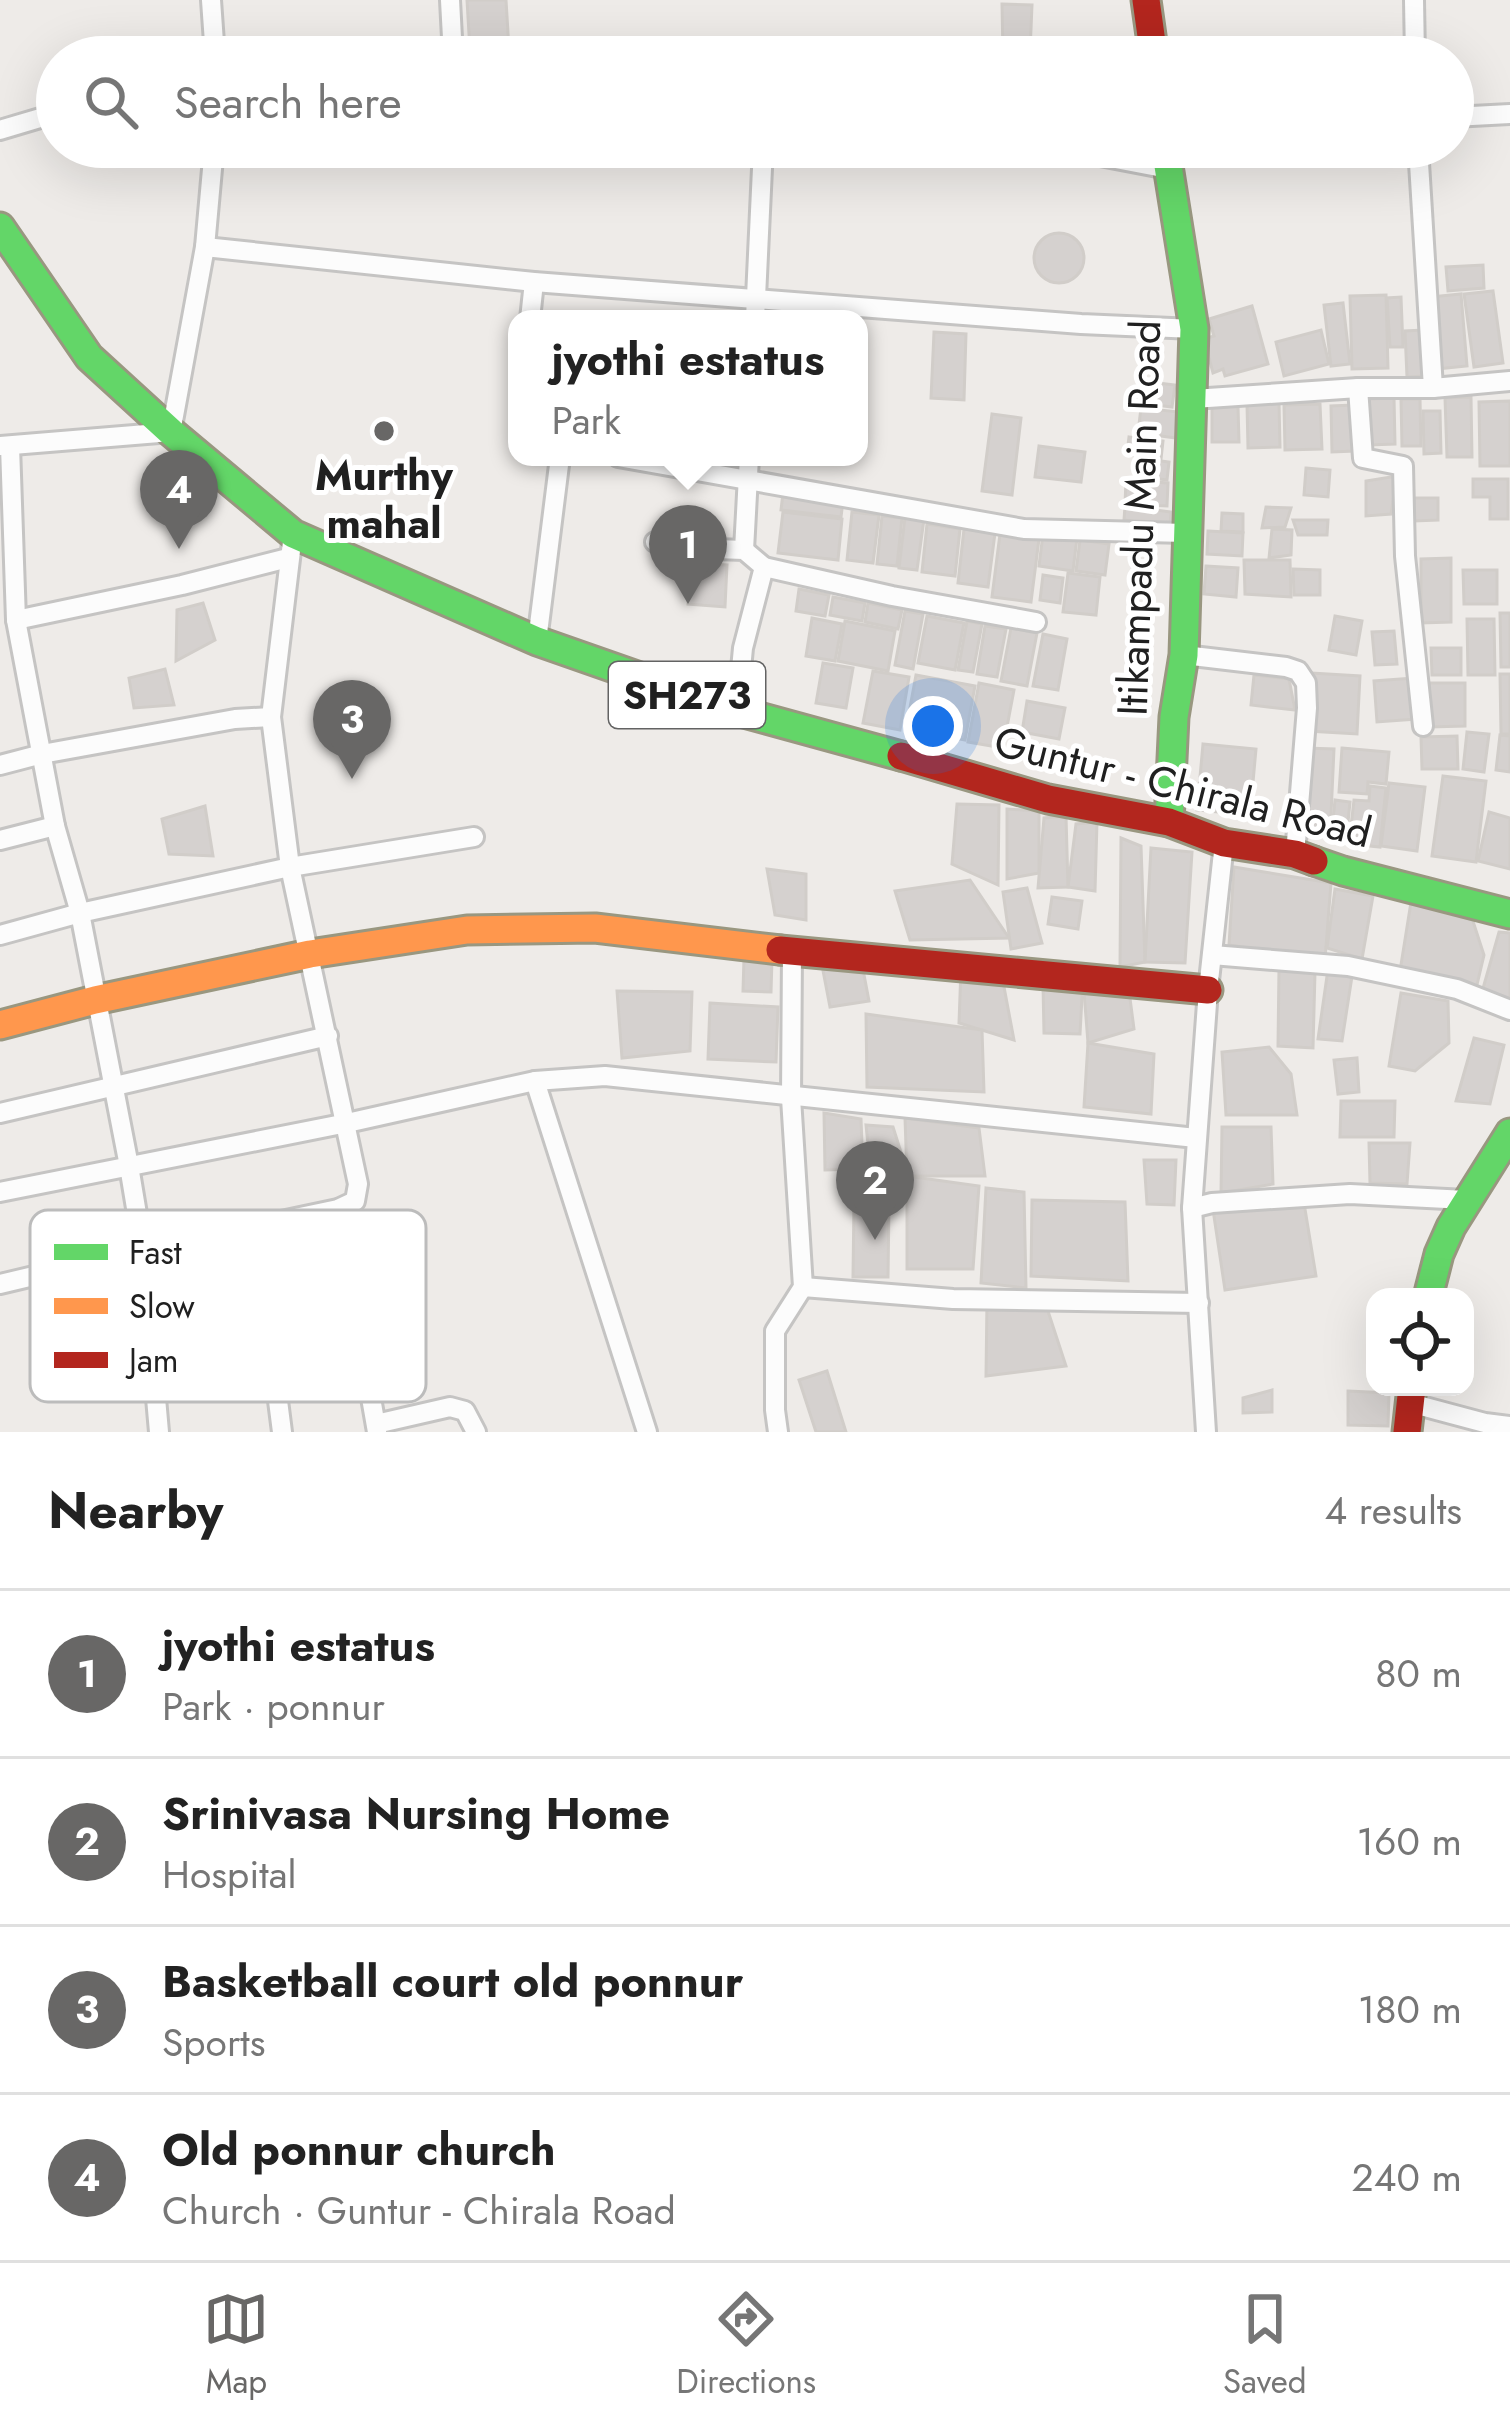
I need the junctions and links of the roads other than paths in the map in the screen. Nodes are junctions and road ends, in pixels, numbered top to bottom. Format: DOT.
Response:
graph roads {
  1 [pos="211,0"];
  2 [pos="450,0"];
  3 [pos="1146,0"];
  4 [pos="1414,0"];
  5 [pos="214,36"];
  6 [pos="452,36"];
  7 [pos="1151,36"];
  8 [pos="1415,36"];
  9 [pos="1510,114"];
  10 [pos="1474,116"];
  11 [pos="36,119"];
  12 [pos="0,130"];
  13 [pos="212,168"];
  14 [pos="762,168"];
  15 [pos="1169,168"];
  16 [pos="1419,168"];
  17 [pos="0,227"];
  18 [pos="205,247"];
  19 [pos="535,281"];
  20 [pos="756,297"];
  21 [pos="531,310"];
  22 [pos="755,310"];
  23 [pos="1194,328"];
  24 [pos="1510,381"];
  25 [pos="1358,388"];
  26 [pos="1433,388"];
  27 [pos="1193,399"];
  28 [pos="171,433"];
  29 [pos="5,446"];
  30 [pos="559,466"];
  31 [pos="665,466"];
  32 [pos="749,466"];
  33 [pos="748,482"];
  34 [pos="1186,533"];
  35 [pos="655,542"];
  36 [pos="290,546"];
  37 [pos="744,550"];
  38 [pos="764,567"];
  39 [pos="16,620"];
  40 [pos="1036,622"];
  41 [pos="537,641"];
  42 [pos="1184,655"];
  43 [pos="737,711"];
  44 [pos="271,717"];
  45 [pos="1424,725"];
  46 [pos="42,754"];
  47 [pos="0,765"];
  48 [pos="1169,822"];
  49 [pos="55,826"];
  50 [pos="473,837"];
  51 [pos="0,840"];
  52 [pos="1224,843"];
  53 [pos="1295,854"];
  54 [pos="290,867"];
  55 [pos="80,913"];
  56 [pos="1510,914"];
  57 [pos="0,935"];
  58 [pos="792,952"];
  59 [pos="310,954"];
  60 [pos="1212,956"];
  61 [pos="1208,990"];
  62 [pos="95,1000"];
  63 [pos="1510,1010"];
  64 [pos="0,1024"];
  65 [pos="328,1036"];
  66 [pos="535,1081"];
  67 [pos="113,1087"];
  68 [pos="791,1098"];
  69 [pos="0,1113"];
  70 [pos="346,1124"];
  71 [pos="1510,1133"];
  72 [pos="1196,1138"];
  73 [pos="129,1166"];
  74 [pos="0,1192"];
  75 [pos="1466,1200"];
  76 [pos="1192,1208"];
  77 [pos="338,1209"];
  78 [pos="136,1210"];
  79 [pos="334,1210"];
  80 [pos="30,1277"];
  81 [pos="0,1284"];
  82 [pos="803,1287"];
  83 [pos="1431,1288"];
  84 [pos="1199,1303"];
  85 [pos="1411,1396"];
  86 [pos="1414,1396"];
  87 [pos="156,1402"];
  88 [pos="278,1402"];
  89 [pos="1510,1426"];
  90 [pos="377,1428"];
  91 [pos="159,1432"];
  92 [pos="282,1432"];
  93 [pos="476,1432"];
  94 [pos="647,1432"];
  95 [pos="778,1432"];
  96 [pos="1206,1432"];
  97 [pos="1407,1432"];
  1 -- 5 [label="street"];
  2 -- 6 [label="street"];
  3 -- 7 [label="street"];
  4 -- 8 [label="street"];
  9 -- 10 [label="street"];
  11 -- 12 [label="street"];
  13 -- 18 [label="street"];
  14 -- 20 [label="street"];
  15 -- 23 [label="street, Itikampadu Main Road"];
  16 -- 26 [label="street"];
  17 -- 28 [label="street, Guntur - Chirala Road / SH273"];
  18 -- 19 [label="street"];
  18 -- 28 [label="street"];
  19 -- 20 [label="street"];
  19 -- 21 [label="street"];
  20 -- 22 [label="street"];
  20 -- 23 [label="street"];
  23 -- 27 [label="street, Itikampadu Main Road"];
  24 -- 26 [label="street"];
  25 -- 26 [label="street"];
  25 -- 27 [label="street"];
  25 -- 45 [label="street"];
  27 -- 34 [label="street, Itikampadu Main Road"];
  28 -- 29 [label="street"];
  28 -- 36 [label="street, Guntur - Chirala Road / SH273"];
  29 -- 39 [label="street"];
  30 -- 41 [label="street"];
  31 -- 33 [label="street"];
  32 -- 33 [label="street"];
  33 -- 34 [label="street"];
  33 -- 37 [label="street"];
  34 -- 42 [label="street, Itikampadu Main Road"];
  35 -- 37 [label="street"];
  36 -- 39 [label="street"];
  36 -- 41 [label="street, Guntur - Chirala Road / SH273"];
  36 -- 44 [label="street"];
  37 -- 38 [label="street"];
  38 -- 40 [label="street"];
  38 -- 43 [label="street"];
  39 -- 46 [label="street"];
  41 -- 43 [label="street, Guntur - Chirala Road / SH273"];
  42 -- 48 [label="street, Itikampadu Main Road"];
  42 -- 53 [label="street"];
  43 -- 48 [label="street, Guntur - Chirala Road / SH273"];
  44 -- 46 [label="street"];
  44 -- 54 [label="street"];
  46 -- 47 [label="street"];
  46 -- 49 [label="street"];
  48 -- 52 [label="street, Guntur - Chirala Road / SH273"];
  49 -- 51 [label="street"];
  49 -- 55 [label="street"];
  50 -- 54 [label="street"];
  52 -- 53 [label="street, Guntur - Chirala Road / SH273"];
  52 -- 60 [label="street"];
  53 -- 56 [label="street, Guntur - Chirala Road / SH273"];
  54 -- 55 [label="street"];
  54 -- 59 [label="street"];
  55 -- 57 [label="street"];
  55 -- 62 [label="street"];
  58 -- 59 [label="street"];
  58 -- 61 [label="street"];
  58 -- 68 [label="street"];
  59 -- 62 [label="street"];
  59 -- 65 [label="street"];
  60 -- 61 [label="street"];
  60 -- 63 [label="street"];
  61 -- 72 [label="street"];
  62 -- 64 [label="street"];
  62 -- 67 [label="street"];
  65 -- 67 [label="street"];
  65 -- 70 [label="street"];
  66 -- 68 [label="street"];
  66 -- 70 [label="street"];
  66 -- 94 [label="street"];
  67 -- 69 [label="street"];
  67 -- 73 [label="street"];
  68 -- 72 [label="street"];
  68 -- 82 [label="street"];
  70 -- 73 [label="street"];
  70 -- 77 [label="street"];
  71 -- 75 [label="street"];
  72 -- 76 [label="street"];
  73 -- 74 [label="street"];
  73 -- 78 [label="street"];
  75 -- 76 [label="street"];
  75 -- 83 [label="street"];
  76 -- 84 [label="street"];
  77 -- 79 [label="street"];
  80 -- 81 [label="street"];
  82 -- 84 [label="street"];
  82 -- 95 [label="street"];
  84 -- 96 [label="street"];
  85 -- 97 [label="street"];
  86 -- 89 [label="street"];
  87 -- 91 [label="street"];
  88 -- 92 [label="street"];
  90 -- 93 [label="street"];
}
